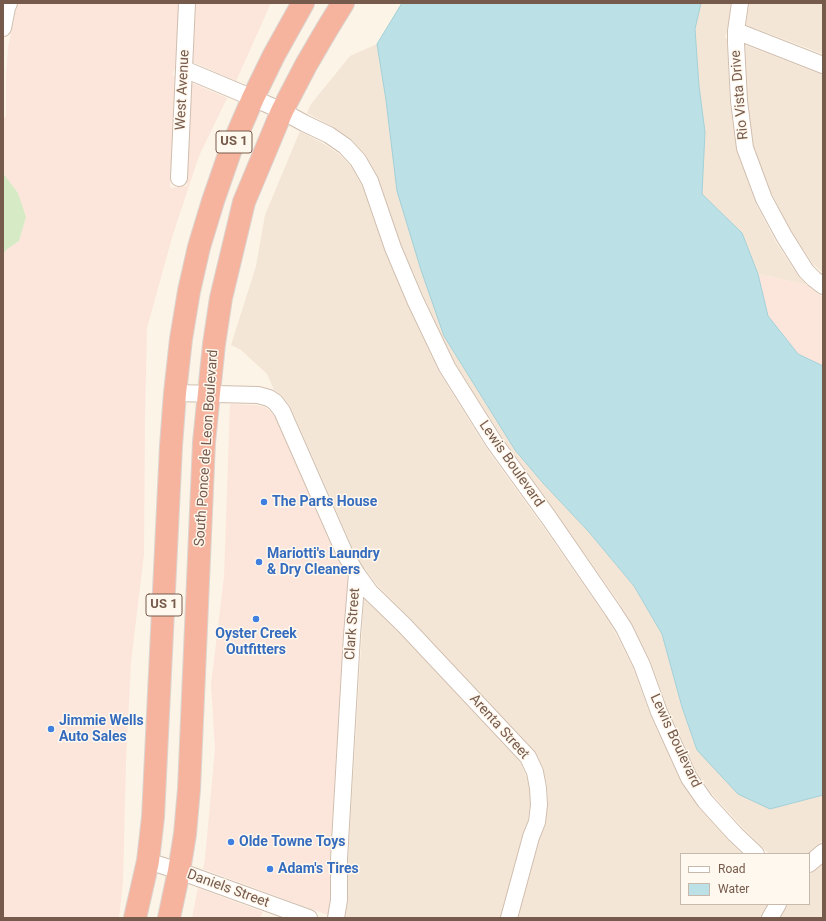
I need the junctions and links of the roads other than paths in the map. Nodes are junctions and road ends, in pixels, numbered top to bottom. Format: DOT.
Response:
graph roads {
  1 [pos="9,3"];
  2 [pos="187,3"];
  3 [pos="303,3"];
  4 [pos="343,3"];
  5 [pos="740,3"];
  6 [pos="3,28"];
  7 [pos="736,31"];
  8 [pos="823,65"];
  9 [pos="184,69"];
  10 [pos="253,98"];
  11 [pos="282,111"];
  12 [pos="179,178"];
  13 [pos="823,286"];
  14 [pos="175,393"];
  15 [pos="208,395"];
  16 [pos="357,574"];
  17 [pos="823,852"];
  18 [pos="755,853"];
  19 [pos="148,861"];
  20 [pos="810,863"];
  21 [pos="179,871"];
  22 [pos="777,905"];
  23 [pos="135,918"];
  24 [pos="169,918"];
  25 [pos="309,918"];
  26 [pos="336,918"];
  27 [pos="509,918"];
  28 [pos="770,918"];
  1 -- 6 [label="street"];
  2 -- 9 [label="street, West Avenue"];
  3 -- 10 [label="highway, US 1"];
  4 -- 11 [label="highway, South Ponce de Leon Boulevard / US 1"];
  5 -- 7 [label="street, Rio Vista Drive"];
  7 -- 8 [label="street"];
  7 -- 13 [label="street, Rio Vista Drive"];
  9 -- 10 [label="street, Lewis Boulevard"];
  9 -- 12 [label="street, West Avenue"];
  10 -- 11 [label="street, Lewis Boulevard"];
  10 -- 14 [label="highway, US 1"];
  11 -- 15 [label="highway, South Ponce de Leon Boulevard / US 1"];
  11 -- 18 [label="street, Lewis Boulevard"];
  14 -- 15 [label="street, Clark Street"];
  14 -- 19 [label="highway, US 1"];
  15 -- 16 [label="street, Clark Street"];
  15 -- 21 [label="highway, South Ponce de Leon Boulevard / US 1"];
  16 -- 26 [label="street, Clark Street"];
  16 -- 27 [label="street, Arenta Street"];
  17 -- 20 [label="street"];
  19 -- 21 [label="street, Daniels Street"];
  19 -- 23 [label="highway, US 1"];
  21 -- 24 [label="highway, South Ponce de Leon Boulevard / US 1"];
  21 -- 25 [label="street, Daniels Street"];
  22 -- 28 [label="street"];
}
